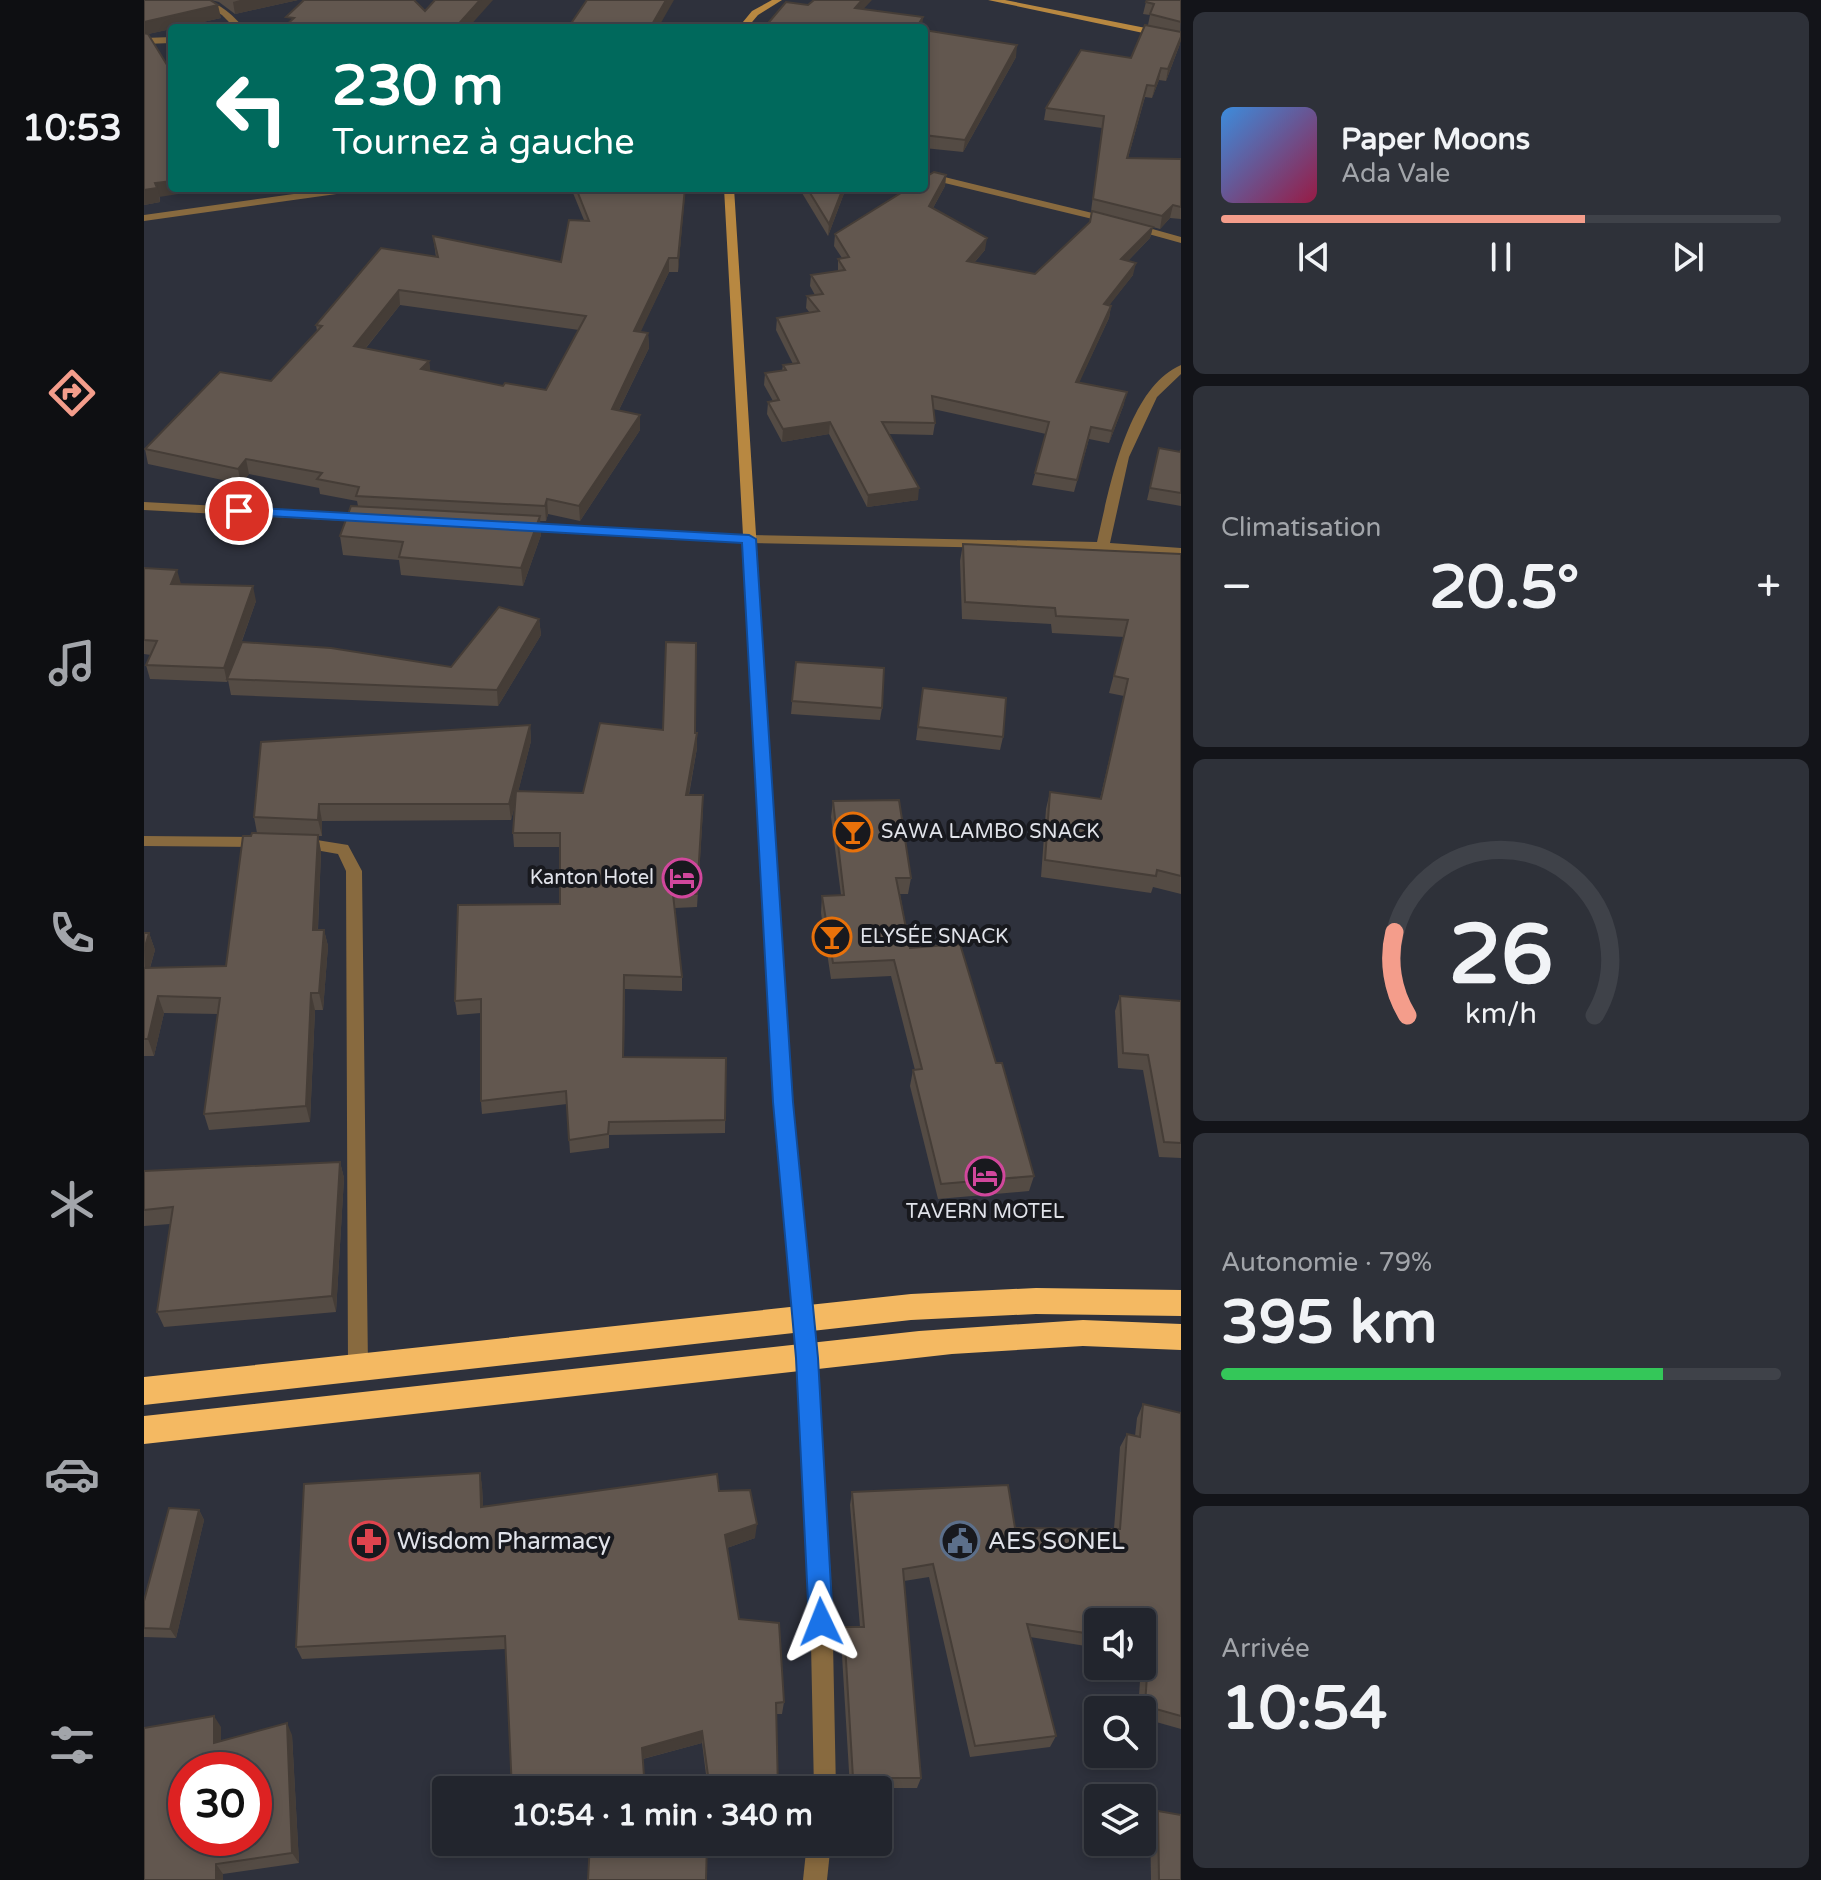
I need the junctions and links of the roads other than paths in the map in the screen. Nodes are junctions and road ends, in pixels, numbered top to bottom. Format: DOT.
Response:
graph roads {
  1 [pos="202,0"];
  2 [pos="778,0"];
  3 [pos="992,0"];
  4 [pos="236,24"];
  5 [pos="745,24"];
  6 [pos="1181,38"];
  7 [pos="168,40"];
  8 [pos="144,41"];
  9 [pos="928,176"];
  10 [pos="329,192"];
  11 [pos="729,192"];
  12 [pos="144,218"];
  13 [pos="1181,240"];
  14 [pos="1181,368"];
  15 [pos="144,506"];
  16 [pos="383,519"];
  17 [pos="510,526"];
  18 [pos="749,539"];
  19 [pos="1103,546"];
  20 [pos="1181,552"];
  21 [pos="144,841"];
  22 [pos="1181,1303"];
  23 [pos="804,1318"];
  24 [pos="1181,1337"];
  25 [pos="807,1358"];
  26 [pos="358,1367"];
  27 [pos="144,1391"];
  28 [pos="144,1430"];
  29 [pos="825,1776"];
  30 [pos="818,1856"];
  31 [pos="815,1880"];
  1 -- 4 [label="street"];
  2 -- 5 [label="street"];
  3 -- 6 [label="street"];
  7 -- 8 [label="street"];
  9 -- 13 [label="street"];
  10 -- 12 [label="street"];
  11 -- 18 [label="street"];
  14 -- 19 [label="street"];
  15 -- 16 [label="street"];
  17 -- 18 [label="street"];
  18 -- 19 [label="street"];
  18 -- 23 [label="street"];
  19 -- 20 [label="street"];
  21 -- 26 [label="street"];
  22 -- 23 [label="highway"];
  23 -- 25 [label="street"];
  23 -- 26 [label="highway"];
  24 -- 25 [label="highway"];
  25 -- 28 [label="highway"];
  25 -- 29 [label="street"];
  26 -- 27 [label="highway"];
  30 -- 31 [label="street"];
}
